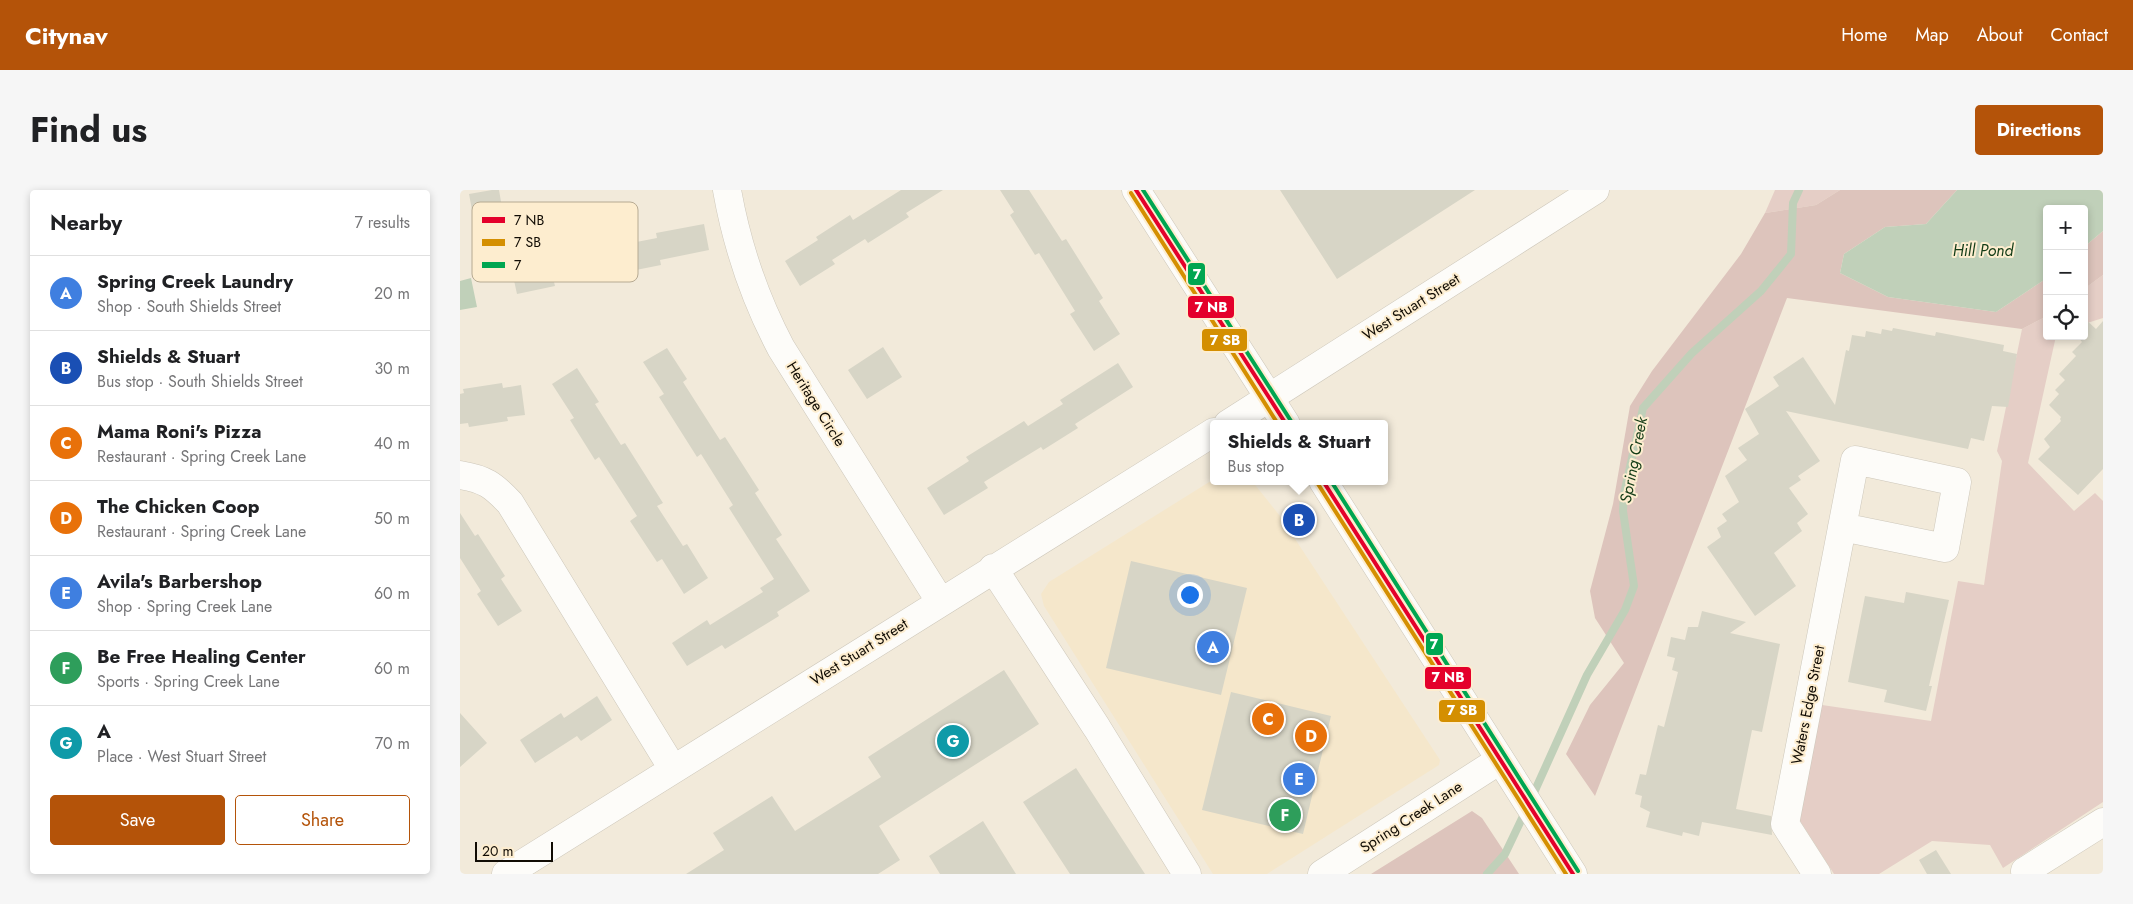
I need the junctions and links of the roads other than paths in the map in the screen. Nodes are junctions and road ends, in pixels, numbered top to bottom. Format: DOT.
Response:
graph roads {
  1 [pos="727,190"];
  2 [pos="1136,190"];
  3 [pos="1594,190"];
  4 [pos="1269,397"];
  5 [pos="1234,420"];
  6 [pos="1283,420"];
  7 [pos="1210,434"];
  8 [pos="460,475"];
  9 [pos="1326,485"];
  10 [pos="1842,527"];
  11 [pos="993,568"];
  12 [pos="940,602"];
  13 [pos="1500,760"];
  14 [pos="673,769"];
  15 [pos="2103,822"];
  16 [pos="1570,870"];
  17 [pos="506,874"];
  18 [pos="1187,874"];
  19 [pos="1322,874"];
  20 [pos="1817,874"];
  21 [pos="2027,874"];
  1 -- 12 [label="street, Heritage Circle"];
  2 -- 4 [label="street"];
  3 -- 4 [label="street, West Stuart Street"];
  4 -- 5 [label="street, West Stuart Street"];
  4 -- 6 [label="street"];
  7 -- 11 [label="street, West Stuart Street"];
  8 -- 14 [label="street"];
  9 -- 13 [label="street"];
  10 -- 10 [label="street, Waters Edge Street"];
  10 -- 20 [label="street, Waters Edge Street"];
  11 -- 12 [label="street, West Stuart Street"];
  11 -- 18 [label="street"];
  12 -- 14 [label="street, West Stuart Street"];
  13 -- 16 [label="street"];
  13 -- 19 [label="street, Spring Creek Lane"];
  14 -- 17 [label="street, West Stuart Street"];
  15 -- 21 [label="street"];
}
